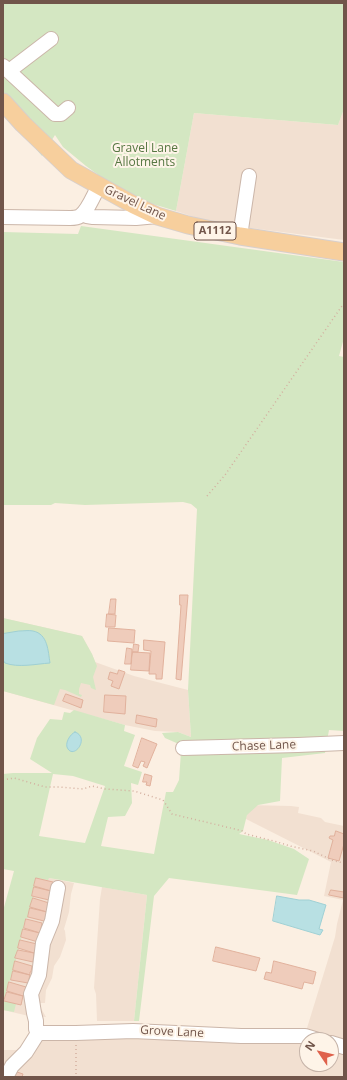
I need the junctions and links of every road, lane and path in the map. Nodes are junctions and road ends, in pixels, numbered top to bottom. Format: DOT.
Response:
graph roads {
  1 [pos="51,39"];
  2 [pos="6,69"];
  3 [pos="3,102"];
  4 [pos="68,108"];
  5 [pos="249,176"];
  6 [pos="99,186"];
  7 [pos="83,214"];
  8 [pos="157,216"];
  9 [pos="3,217"];
  10 [pos="240,236"];
  11 [pos="344,252"];
  12 [pos="344,303"];
  13 [pos="207,496"];
  14 [pos="344,743"];
  15 [pos="183,748"];
  16 [pos="3,780"];
  17 [pos="344,863"];
  18 [pos="58,888"];
  19 [pos="37,1027"];
  20 [pos="76,1033"];
  21 [pos="299,1036"];
  22 [pos="6,1077"];
  23 [pos="76,1077"];
  1 -- 2 [label="street"];
  2 -- 4 [label="street"];
  3 -- 6 [label="main road, Gravel Lane / A1112"];
  5 -- 10 [label="street"];
  6 -- 7 [label="street"];
  6 -- 8 [label="main road, Gravel Lane / A1112"];
  7 -- 8 [label="street"];
  7 -- 9 [label="street"];
  8 -- 10 [label="main road, Gravel Lane / A1112"];
  10 -- 11 [label="main road, Gravel Lane / A1112"];
  12 -- 13 [label="path"];
  14 -- 15 [label="street, Chase Lane"];
  16 -- 17 [label="path"];
  18 -- 19 [label="street"];
  19 -- 20 [label="street, Grove Lane"];
  19 -- 22 [label="street"];
  20 -- 21 [label="street, Grove Lane"];
  20 -- 23 [label="path"];
}
